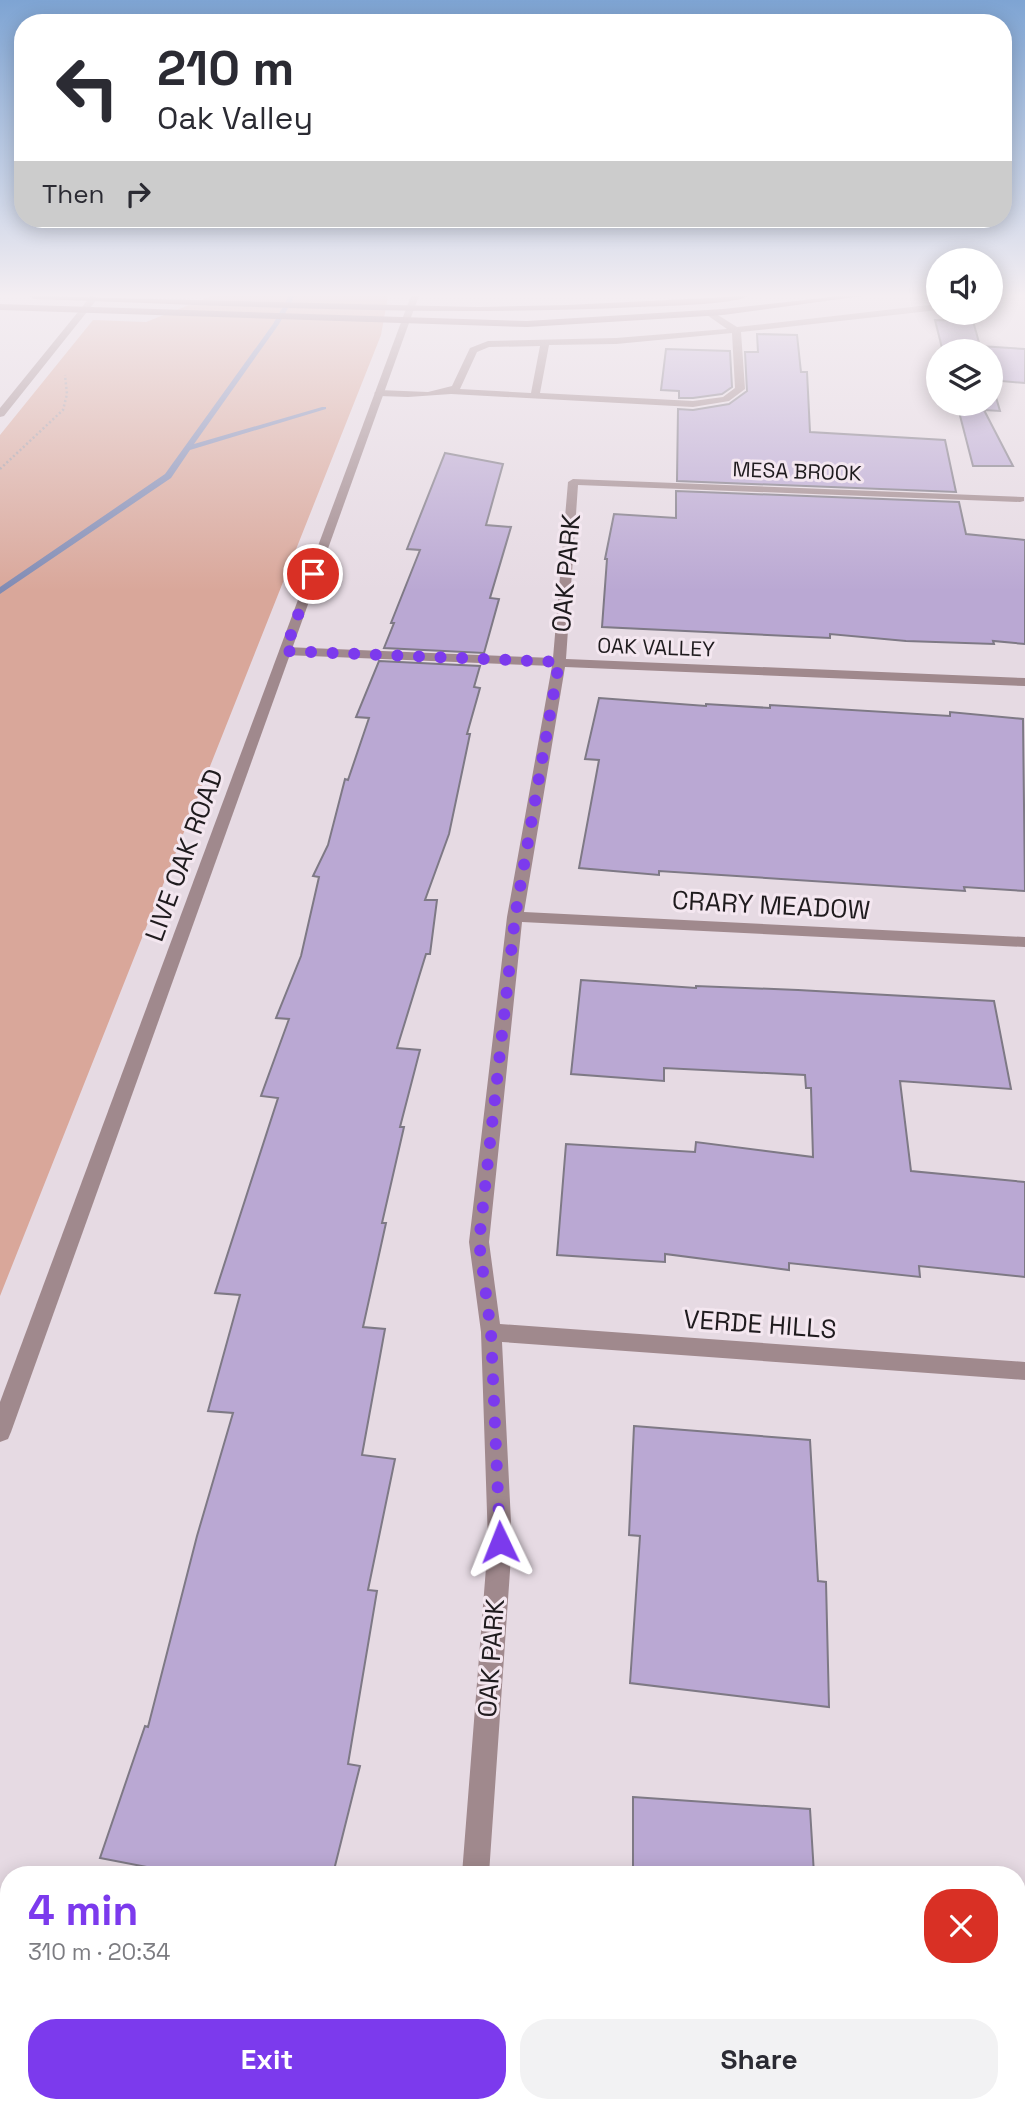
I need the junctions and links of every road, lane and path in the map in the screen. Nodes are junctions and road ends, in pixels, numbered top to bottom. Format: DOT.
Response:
graph roads {
  1 [pos="67,395"];
  2 [pos="378,395"];
  3 [pos="510,395"];
  4 [pos="732,395"];
  5 [pos="535,396"];
  6 [pos="4,404"];
  7 [pos="0,414"];
  8 [pos="0,469"];
  9 [pos="573,482"];
  10 [pos="1020,499"];
  11 [pos="285,651"];
  12 [pos="559,662"];
  13 [pos="1025,682"];
  14 [pos="515,917"];
  15 [pos="1025,942"];
  16 [pos="491,1332"];
  17 [pos="1025,1371"];
  18 [pos="0,1432"];
  19 [pos="476,1866"];
  1 -- 8 [label="path"];
  2 -- 11 [label="street, LIVE OAK ROAD"];
  3 -- 5 [label="street"];
  4 -- 5 [label="street"];
  6 -- 7 [label="street"];
  9 -- 10 [label="street, MESA BROOK"];
  9 -- 12 [label="street, OAK PARK"];
  11 -- 12 [label="street, OAK VALLEY"];
  11 -- 18 [label="street, LIVE OAK ROAD"];
  12 -- 13 [label="street, OAK VALLEY"];
  12 -- 14 [label="street, OAK PARK"];
  14 -- 15 [label="street, CRARY MEADOW"];
  14 -- 16 [label="street, OAK PARK"];
  16 -- 17 [label="street, VERDE HILLS"];
  16 -- 19 [label="street, OAK PARK"];
}
